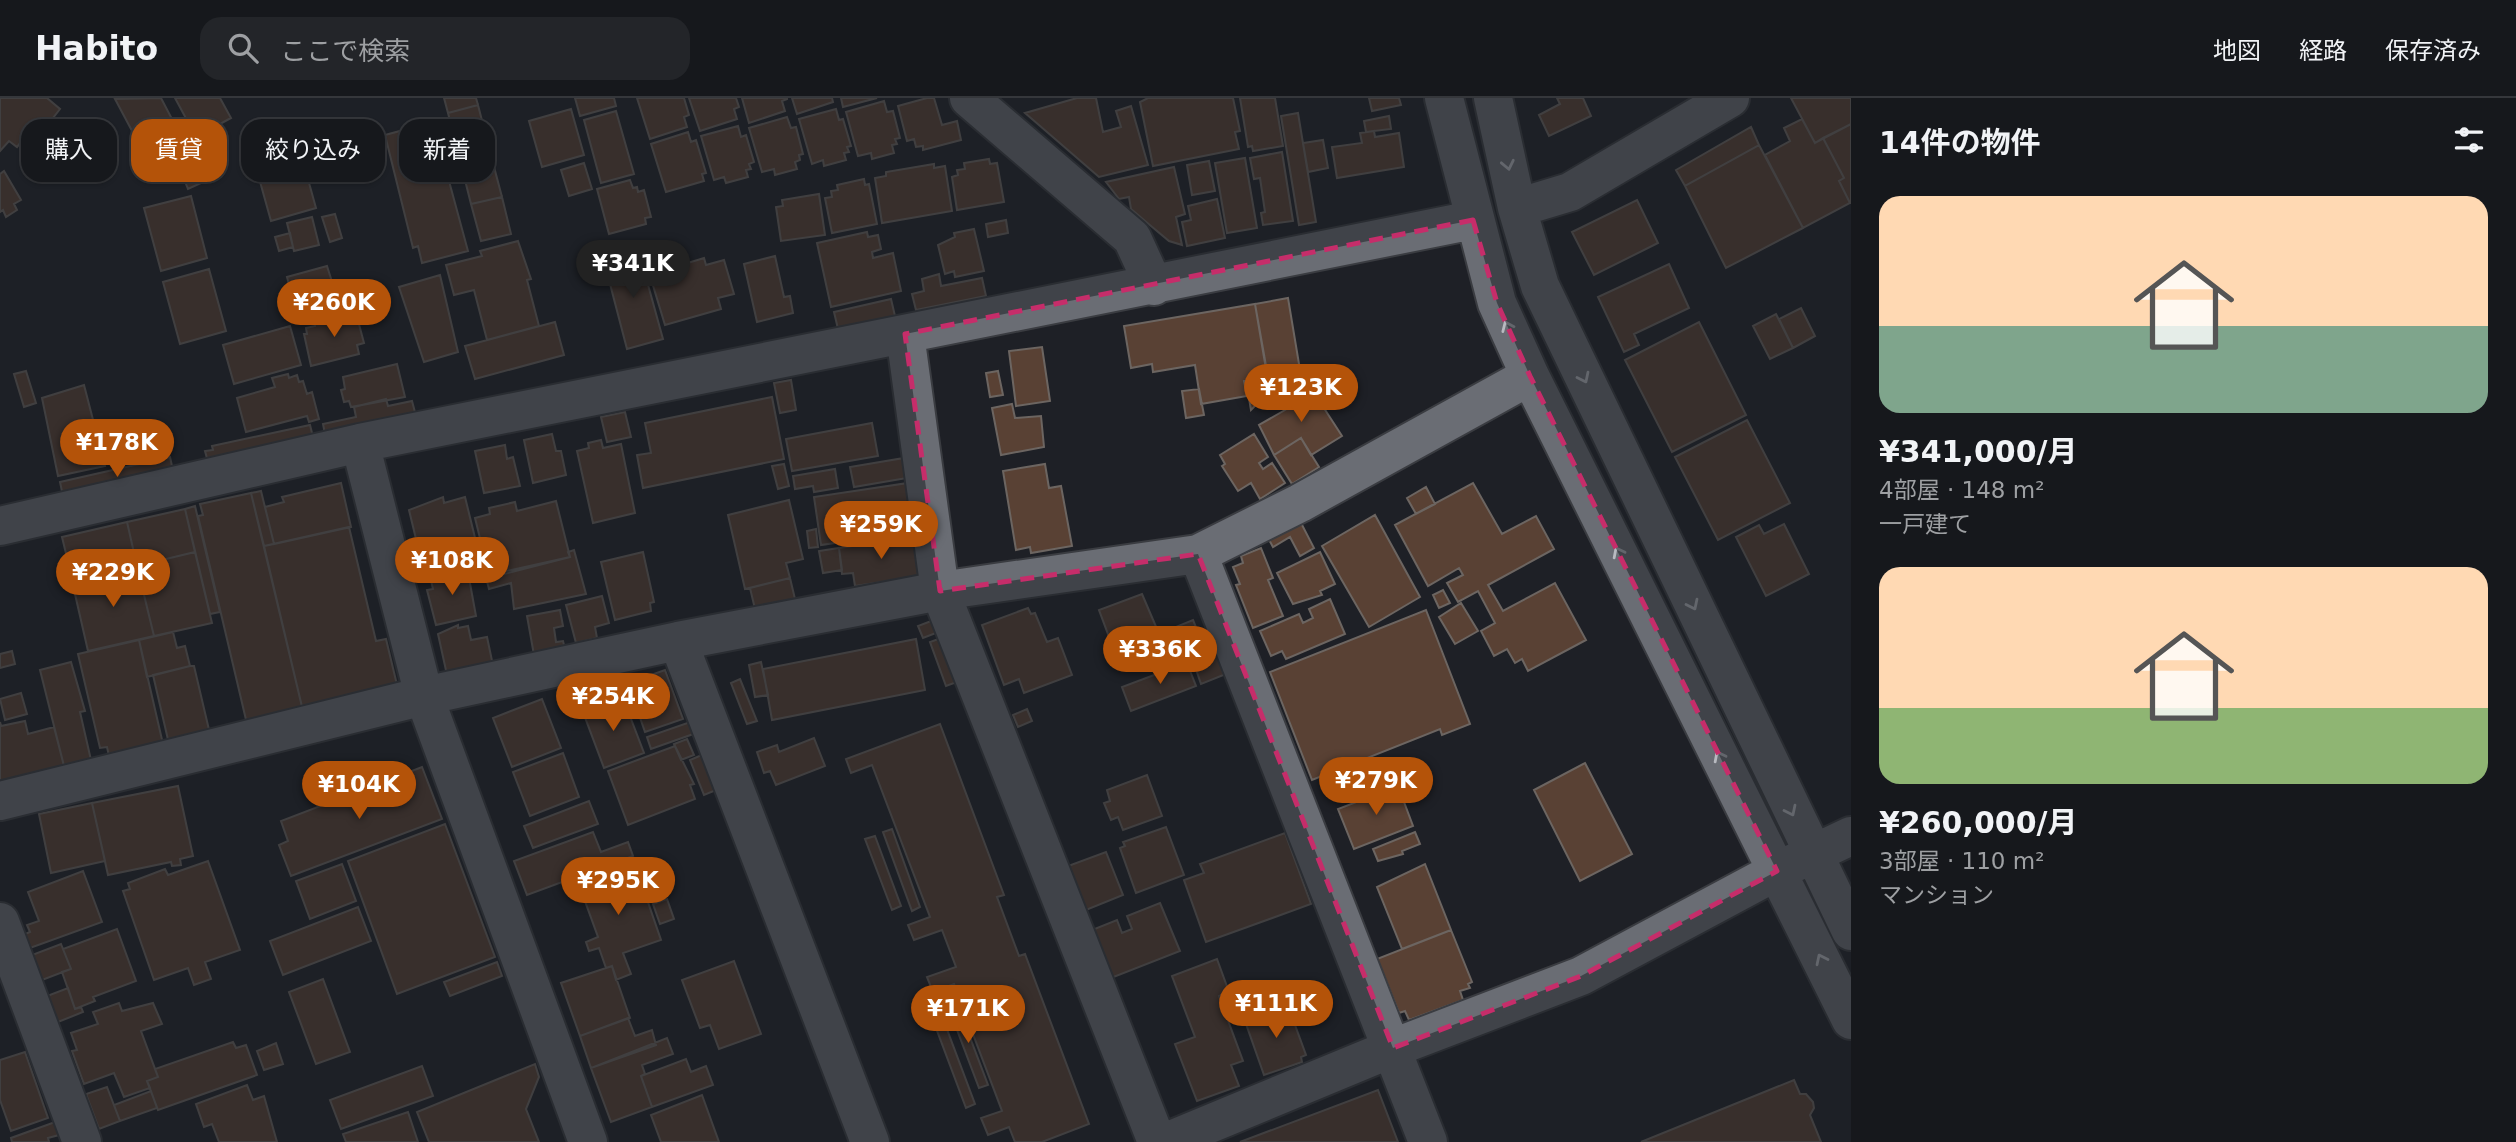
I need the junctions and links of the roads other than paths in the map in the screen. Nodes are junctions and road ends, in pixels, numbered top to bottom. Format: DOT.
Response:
graph roads {
  1 [pos="969,98"];
  2 [pos="1444,98"];
  3 [pos="1493,98"];
  4 [pos="1730,98"];
  5 [pos="1517,208"];
  6 [pos="1473,219"];
  7 [pos="1154,286"];
  8 [pos="905,334"];
  9 [pos="1530,376"];
  10 [pos="360,443"];
  11 [pos="0,526"];
  12 [pos="1198,554"];
  13 [pos="940,591"];
  14 [pos="678,641"];
  15 [pos="424,696"];
  16 [pos="0,801"];
  17 [pos="1851,836"];
  18 [pos="1812,855"];
  19 [pos="1777,872"];
  20 [pos="0,922"];
  21 [pos="1851,931"];
  22 [pos="1851,1020"];
  23 [pos="1393,1048"];
  24 [pos="82,1142"];
  25 [pos="588,1142"];
  26 [pos="870,1142"];
  27 [pos="1157,1142"];
  28 [pos="1166,1142"];
  29 [pos="1428,1142"];
  1 -- 7 [label="street"];
  2 -- 6 [label="street"];
  3 -- 5 [label="street, one-way"];
  4 -- 5 [label="street"];
  5 -- 18 [label="street, one-way"];
  6 -- 7 [label="street"];
  9 -- 6 [label="street, one-way"];
  7 -- 8 [label="street"];
  8 -- 10 [label="street"];
  8 -- 13 [label="street"];
  9 -- 12 [label="street"];
  19 -- 9 [label="street, one-way"];
  10 -- 11 [label="street"];
  10 -- 15 [label="street"];
  12 -- 13 [label="street"];
  12 -- 23 [label="street"];
  13 -- 14 [label="street"];
  13 -- 27 [label="street"];
  14 -- 15 [label="street"];
  14 -- 26 [label="street"];
  15 -- 16 [label="street"];
  15 -- 25 [label="street"];
  17 -- 18 [label="street"];
  18 -- 19 [label="street"];
  18 -- 21 [label="street"];
  22 -- 19 [label="street, one-way"];
  19 -- 23 [label="street"];
  20 -- 24 [label="street"];
  23 -- 28 [label="street"];
  23 -- 29 [label="street"];
}
